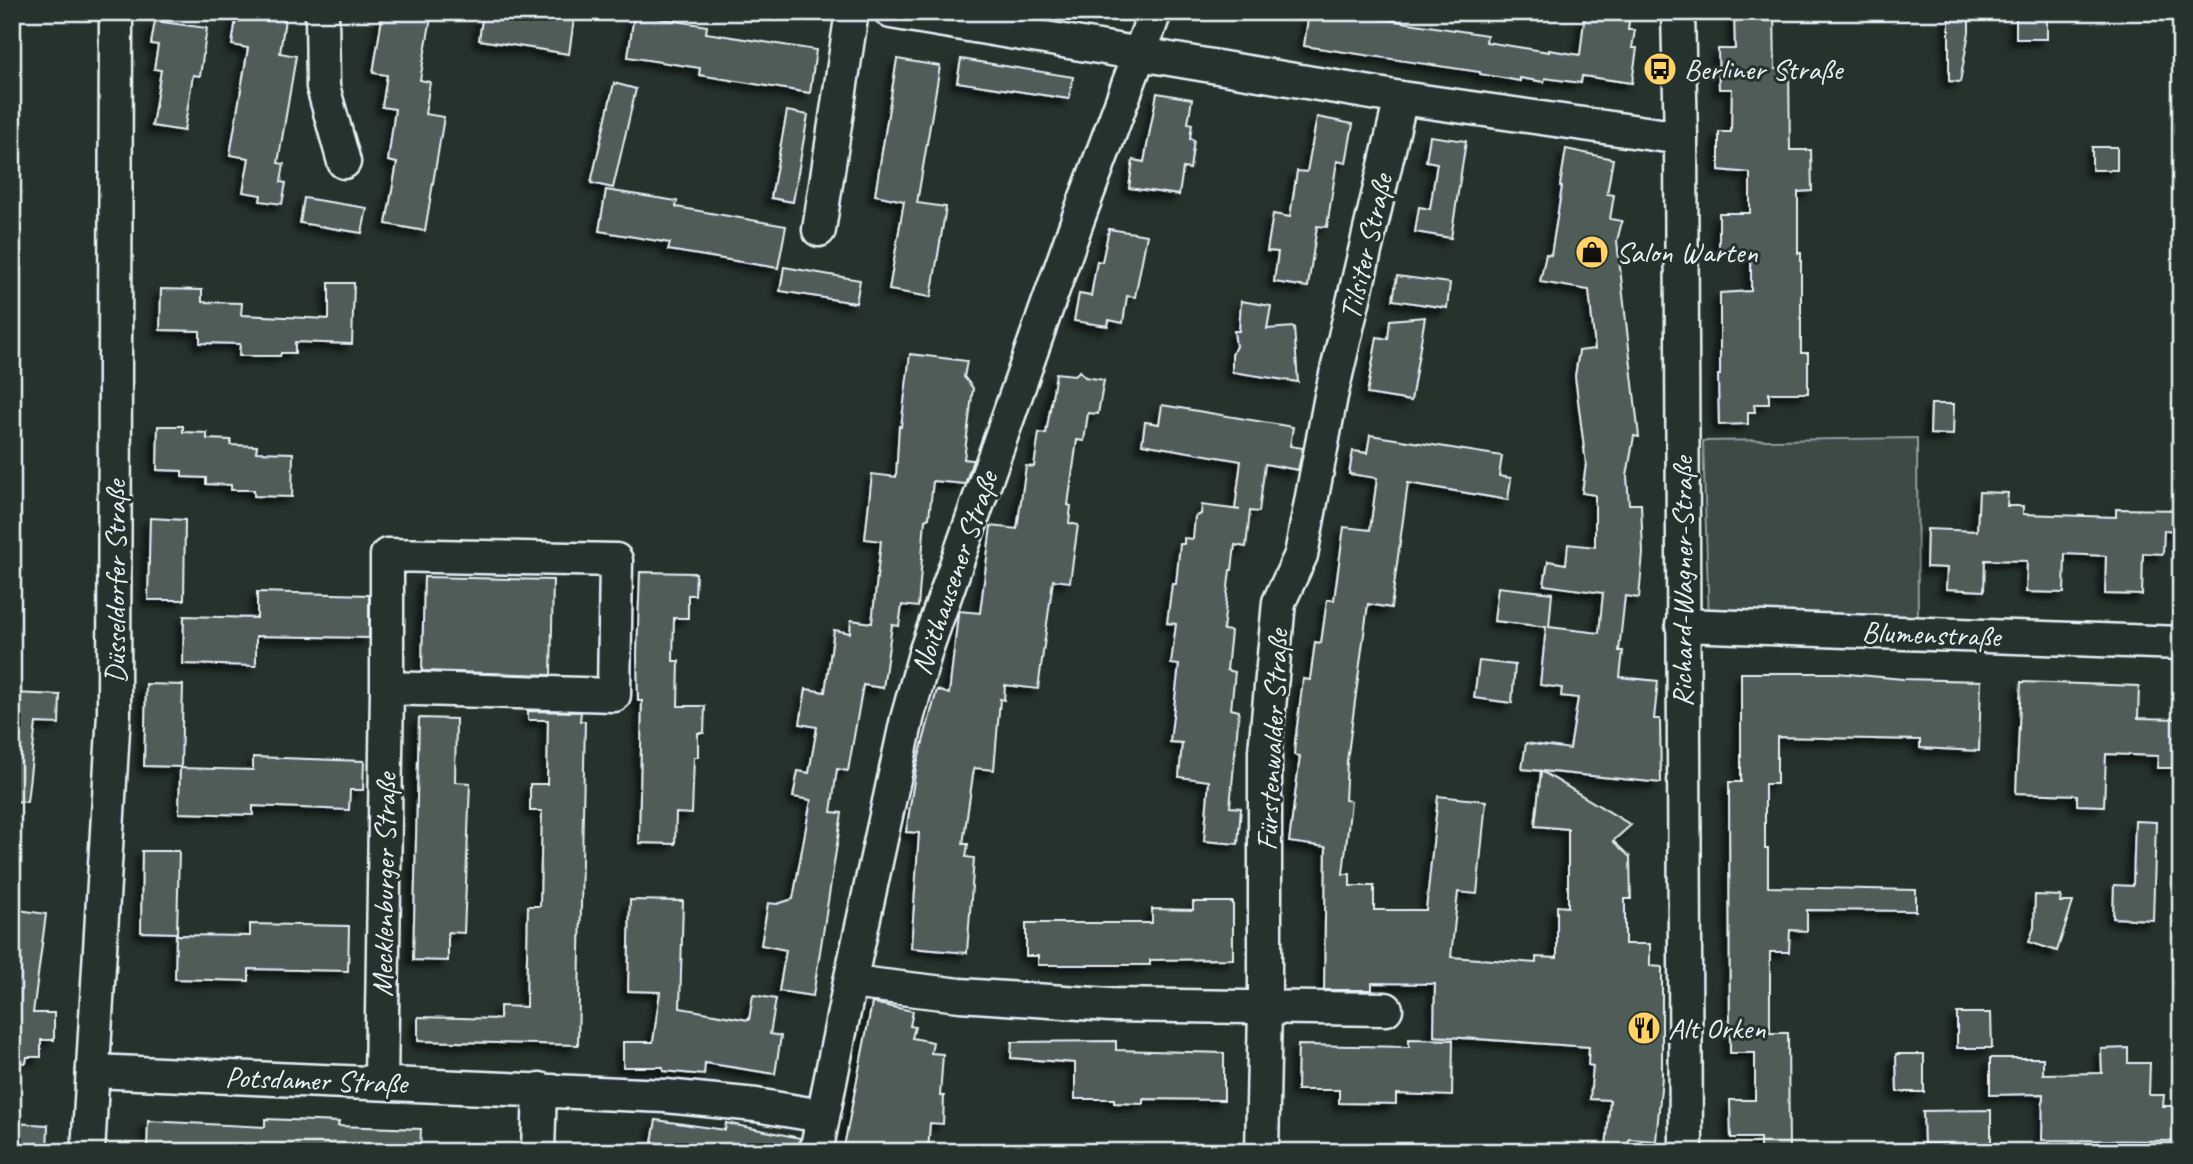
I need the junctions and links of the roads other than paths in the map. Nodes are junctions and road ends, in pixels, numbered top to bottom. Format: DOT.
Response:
graph roads {
  1 [pos="116,12"];
  2 [pos="322,12"];
  3 [pos="852,12"];
  4 [pos="891,12"];
  5 [pos="1155,12"];
  6 [pos="1678,12"];
  7 [pos="1140,54"];
  8 [pos="1401,98"];
  9 [pos="1681,138"];
  10 [pos="344,162"];
  11 [pos="819,230"];
  12 [pos="1331,396"];
  13 [pos="1682,625"];
  14 [pos="2181,643"];
  15 [pos="387,688"];
  16 [pos="850,982"];
  17 [pos="1265,1008"];
  18 [pos="1386,1009"];
  19 [pos="93,1071"];
  20 [pos="381,1083"];
  21 [pos="540,1089"];
  22 [pos="822,1116"];
  23 [pos="88,1152"];
  24 [pos="538,1152"];
  25 [pos="816,1152"];
  26 [pos="1262,1152"];
  27 [pos="1686,1152"];
  1 -- 19 [label="street, Düsseldorfer Straße"];
  2 -- 10 [label="street"];
  3 -- 11 [label="street"];
  4 -- 7 [label="street"];
  5 -- 7 [label="street, Noithausener Straße"];
  6 -- 9 [label="street, Richard-Wagner-Straße"];
  7 -- 8 [label="street"];
  7 -- 16 [label="street, Noithausener Straße"];
  8 -- 9 [label="street"];
  8 -- 12 [label="street, Tilsiter Straße"];
  9 -- 13 [label="street, Richard-Wagner-Straße"];
  12 -- 17 [label="street, Fürstenwalder Straße"];
  13 -- 14 [label="street, Blumenstraße"];
  13 -- 27 [label="street, Richard-Wagner-Straße"];
  15 -- 15 [label="street, Mecklenburger Straße"];
  15 -- 20 [label="street, Mecklenburger Straße"];
  16 -- 17 [label="street"];
  16 -- 22 [label="street, Noithausener Straße"];
  17 -- 18 [label="street"];
  17 -- 26 [label="street, Fürstenwalder Straße"];
  19 -- 20 [label="street, Potsdamer Straße"];
  19 -- 23 [label="street, Düsseldorfer Straße"];
  20 -- 21 [label="street, Potsdamer Straße"];
  21 -- 22 [label="street, Potsdamer Straße"];
  21 -- 24 [label="street"];
  22 -- 25 [label="street, Noithausener Straße"];
}
